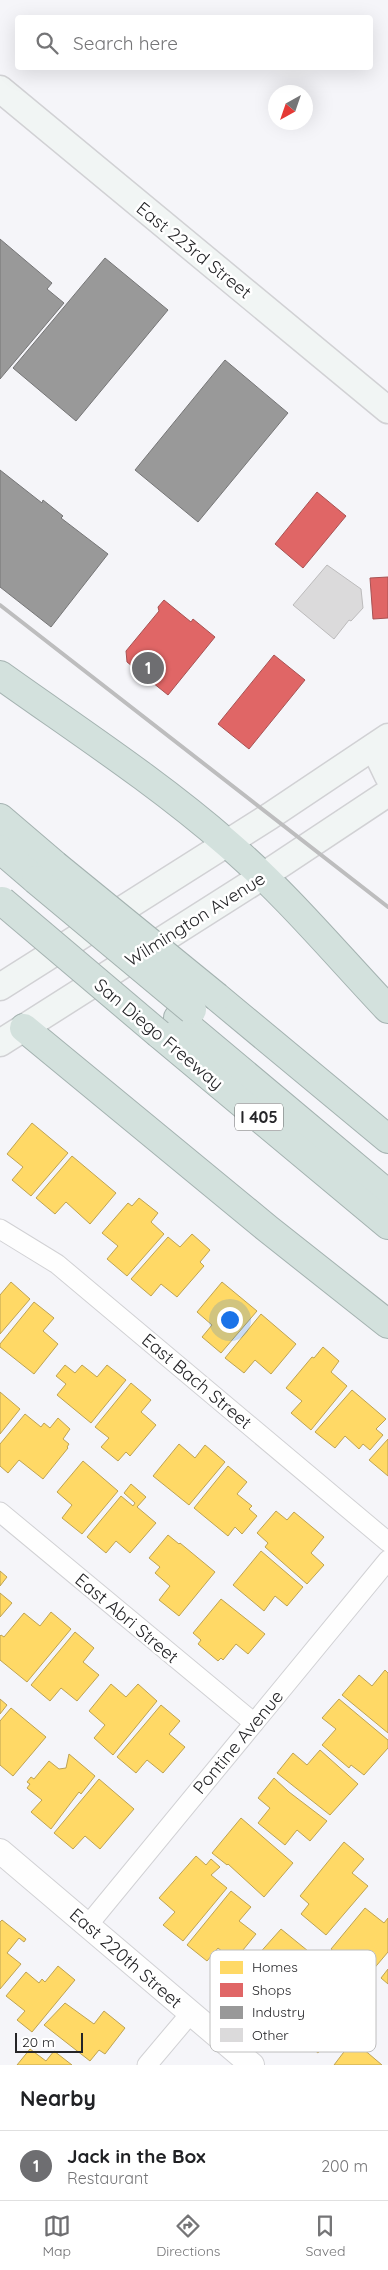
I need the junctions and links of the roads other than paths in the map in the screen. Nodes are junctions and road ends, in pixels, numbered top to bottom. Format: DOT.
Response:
graph roads {
  1 [pos="0,89"];
  2 [pos="388,410"];
  3 [pos="0,675"];
  4 [pos="381,742"];
  5 [pos="388,776"];
  6 [pos="388,793"];
  7 [pos="0,818"];
  8 [pos="227,843"];
  9 [pos="0,849"];
  10 [pos="0,872"];
  11 [pos="263,876"];
  12 [pos="19,889"];
  13 [pos="0,987"];
  14 [pos="388,1009"];
  15 [pos="176,1021"];
  16 [pos="24,1028"];
  17 [pos="0,1043"];
  18 [pos="388,1139"];
  19 [pos="388,1174"];
  20 [pos="388,1194"];
  21 [pos="388,1225"];
  22 [pos="0,1228"];
  23 [pos="388,1324"];
  24 [pos="0,1512"];
  25 [pos="388,1542"];
  26 [pos="388,1560"];
  27 [pos="254,1723"];
  28 [pos="0,1851"];
  29 [pos="88,1924"];
  30 [pos="190,2014"];
  31 [pos="210,2030"];
  32 [pos="236,2052"];
  33 [pos="147,2065"];
  34 [pos="252,2065"];
  1 -- 2 [label="main road, East 223rd Street"];
  3 -- 8 [label="highway"];
  4 -- 5 [label="main road"];
  4 -- 8 [label="main road"];
  6 -- 11 [label="main road, Wilmington Avenue"];
  7 -- 12 [label="highway, San Diego Freeway / I 405"];
  8 -- 11 [label="highway"];
  8 -- 13 [label="main road"];
  9 -- 12 [label="highway"];
  10 -- 12 [label="highway"];
  11 -- 14 [label="highway"];
  11 -- 16 [label="main road, Wilmington Avenue"];
  12 -- 15 [label="highway, San Diego Freeway / I 405, bridge"];
  12 -- 15 [label="highway, bridge"];
  12 -- 18 [label="highway, San Diego Freeway / I 405, bridge"];
  15 -- 19 [label="highway"];
  15 -- 20 [label="highway"];
  15 -- 21 [label="highway, San Diego Freeway / I 405"];
  16 -- 17 [label="main road, Wilmington Avenue"];
  16 -- 23 [label="highway"];
  22 -- 25 [label="street, East Bach Street"];
  24 -- 27 [label="street, East Abri Street"];
  26 -- 27 [label="street, Pontine Avenue"];
  27 -- 29 [label="street, Pontine Avenue"];
  28 -- 29 [label="street, East 220th Street"];
  29 -- 30 [label="street, East 220th Street"];
  30 -- 31 [label="street, East 220th Street"];
  30 -- 33 [label="street"];
  32 -- 34 [label="street, East 220th Street"];
}
